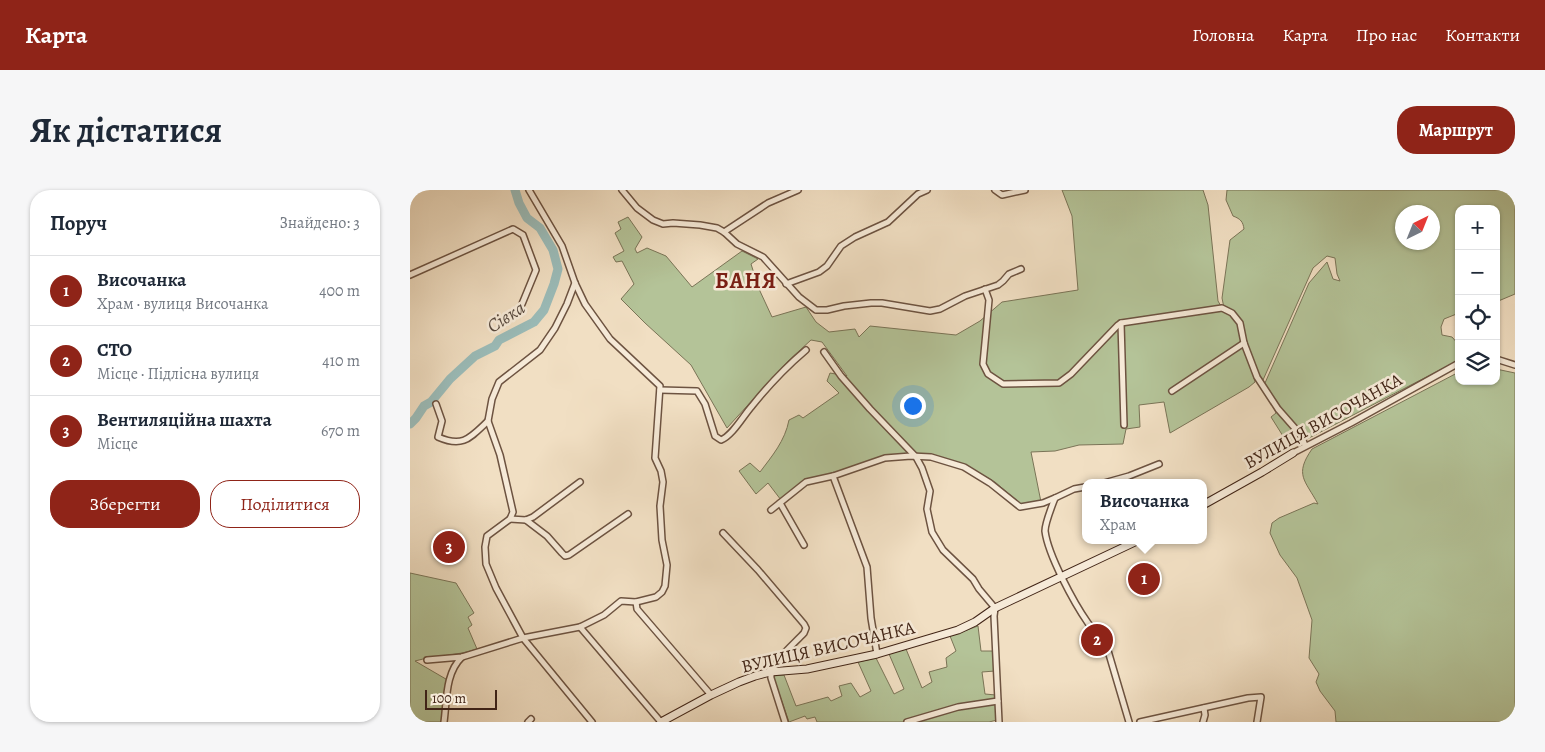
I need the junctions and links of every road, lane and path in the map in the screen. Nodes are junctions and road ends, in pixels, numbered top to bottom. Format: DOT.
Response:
graph roads {
  1 [pos="529,190"];
  2 [pos="622,190"];
  3 [pos="798,190"];
  4 [pos="927,190"];
  5 [pos="995,190"];
  6 [pos="1025,190"];
  7 [pos="724,232"];
  8 [pos="1021,269"];
  9 [pos="410,275"];
  10 [pos="575,284"];
  11 [pos="786,284"];
  12 [pos="985,289"];
  13 [pos="522,304"];
  14 [pos="1122,322"];
  15 [pos="1244,343"];
  16 [pos="806,350"];
  17 [pos="824,352"];
  18 [pos="1500,360"];
  19 [pos="1455,365"];
  20 [pos="1515,365"];
  21 [pos="660,390"];
  22 [pos="1172,391"];
  23 [pos="436,404"];
  24 [pos="488,421"];
  25 [pos="1124,426"];
  26 [pos="1305,445"];
  27 [pos="1293,453"];
  28 [pos="916,457"];
  29 [pos="1159,464"];
  30 [pos="834,476"];
  31 [pos="1118,479"];
  32 [pos="580,482"];
  33 [pos="1082,488"];
  34 [pos="1055,498"];
  35 [pos="780,503"];
  36 [pos="1207,503"];
  37 [pos="771,510"];
  38 [pos="628,514"];
  39 [pos="510,519"];
  40 [pos="526,520"];
  41 [pos="723,533"];
  42 [pos="1131,544"];
  43 [pos="804,545"];
  44 [pos="1062,577"];
  45 [pos="636,602"];
  46 [pos="995,608"];
  47 [pos="580,627"];
  48 [pos="523,638"];
  49 [pos="877,654"];
  50 [pos="462,657"];
  51 [pos="427,660"];
  52 [pos="770,672"];
  53 [pos="711,695"];
  54 [pos="998,701"];
  55 [pos="1204,708"];
  56 [pos="998,721"];
  57 [pos="444,722"];
  58 [pos="592,722"];
  59 [pos="661,722"];
  60 [pos="785,722"];
  61 [pos="907,722"];
  62 [pos="1129,722"];
  63 [pos="1140,722"];
  64 [pos="1203,722"];
  65 [pos="1256,722"];
  1 -- 10 [label="street"];
  2 -- 7 [label="street"];
  3 -- 7 [label="street"];
  4 -- 11 [label="street"];
  5 -- 6 [label="street"];
  7 -- 11 [label="street"];
  8 -- 12 [label="street"];
  9 -- 13 [label="street"];
  10 -- 21 [label="street"];
  10 -- 24 [label="street"];
  11 -- 12 [label="street"];
  12 -- 14 [label="street"];
  14 -- 15 [label="street"];
  14 -- 25 [label="street"];
  15 -- 22 [label="street"];
  15 -- 26 [label="street"];
  16 -- 21 [label="street"];
  17 -- 28 [label="street"];
  18 -- 20 [label="street"];
  19 -- 26 [label="street, ВУЛИЦЯ ВИСОЧАНКА"];
  21 -- 45 [label="street"];
  23 -- 24 [label="street"];
  24 -- 39 [label="street"];
  26 -- 27 [label="street, ВУЛИЦЯ ВИСОЧАНКА"];
  27 -- 36 [label="street, ВУЛИЦЯ ВИСОЧАНКА"];
  28 -- 30 [label="street"];
  28 -- 34 [label="street"];
  28 -- 46 [label="street"];
  29 -- 31 [label="street"];
  30 -- 35 [label="street"];
  30 -- 49 [label="street"];
  32 -- 40 [label="street"];
  33 -- 34 [label="street"];
  34 -- 44 [label="street"];
  35 -- 37 [label="street"];
  35 -- 43 [label="street"];
  38 -- 40 [label="street"];
  39 -- 40 [label="street"];
  39 -- 48 [label="street"];
  41 -- 52 [label="street"];
  42 -- 44 [label="street, ВУЛИЦЯ ВИСОЧАНКА"];
  44 -- 46 [label="street, ВУЛИЦЯ ВИСОЧАНКА"];
  44 -- 62 [label="street"];
  45 -- 47 [label="street"];
  45 -- 53 [label="street"];
  46 -- 49 [label="street, ВУЛИЦЯ ВИСОЧАНКА"];
  46 -- 54 [label="street"];
  47 -- 48 [label="street"];
  47 -- 59 [label="street"];
  48 -- 50 [label="street"];
  48 -- 58 [label="street"];
  49 -- 52 [label="street, ВУЛИЦЯ ВИСОЧАНКА"];
  50 -- 51 [label="street"];
  50 -- 57 [label="street"];
  52 -- 53 [label="street, ВУЛИЦЯ ВИСОЧАНКА"];
  52 -- 60 [label="street"];
  53 -- 59 [label="street, ВУЛИЦЯ ВИСОЧАНКА"];
  54 -- 56 [label="street"];
  54 -- 61 [label="street"];
  55 -- 63 [label="street"];
  55 -- 64 [label="street"];
  55 -- 65 [label="street"];
}
